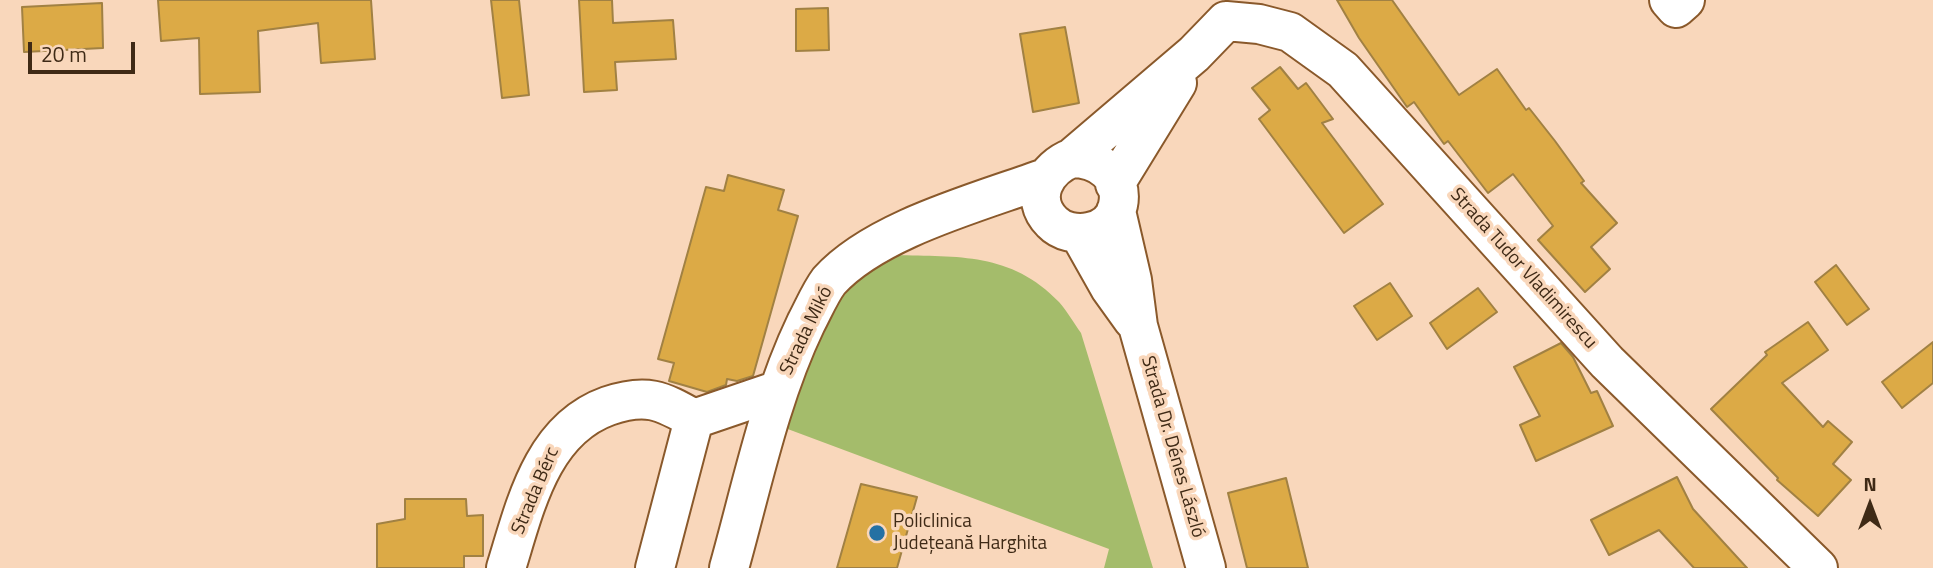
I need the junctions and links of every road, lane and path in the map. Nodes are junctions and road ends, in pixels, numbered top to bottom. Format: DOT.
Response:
graph roads {
  1 [pos="1669,0"];
  2 [pos="1685,0"];
  3 [pos="1228,10"];
  4 [pos="1194,54"];
  5 [pos="1059,168"];
  6 [pos="1116,197"];
  7 [pos="946,214"];
  8 [pos="1064,226"];
  9 [pos="1138,326"];
  10 [pos="779,390"];
  11 [pos="694,419"];
  12 [pos="506,568"];
  13 [pos="655,568"];
  14 [pos="729,568"];
  15 [pos="1206,568"];
  16 [pos="1818,568"];
  1 -- 2 [label="street"];
  3 -- 4 [label="street"];
  3 -- 16 [label="street, Strada Tudor Vladimirescu"];
  4 -- 5 [label="street"];
  4 -- 6 [label="street"];
  5 -- 6 [label="street"];
  5 -- 7 [label="street, Strada Mikó"];
  5 -- 8 [label="street"];
  6 -- 8 [label="street"];
  6 -- 9 [label="street"];
  7 -- 8 [label="street"];
  7 -- 10 [label="street, Strada Mikó"];
  8 -- 9 [label="street"];
  9 -- 15 [label="street, Strada Dr. Dénes László"];
  10 -- 11 [label="street, Strada Mikó"];
  10 -- 14 [label="street, Strada Mikó"];
  11 -- 12 [label="street, Strada Bérc"];
  11 -- 13 [label="street"];
}
